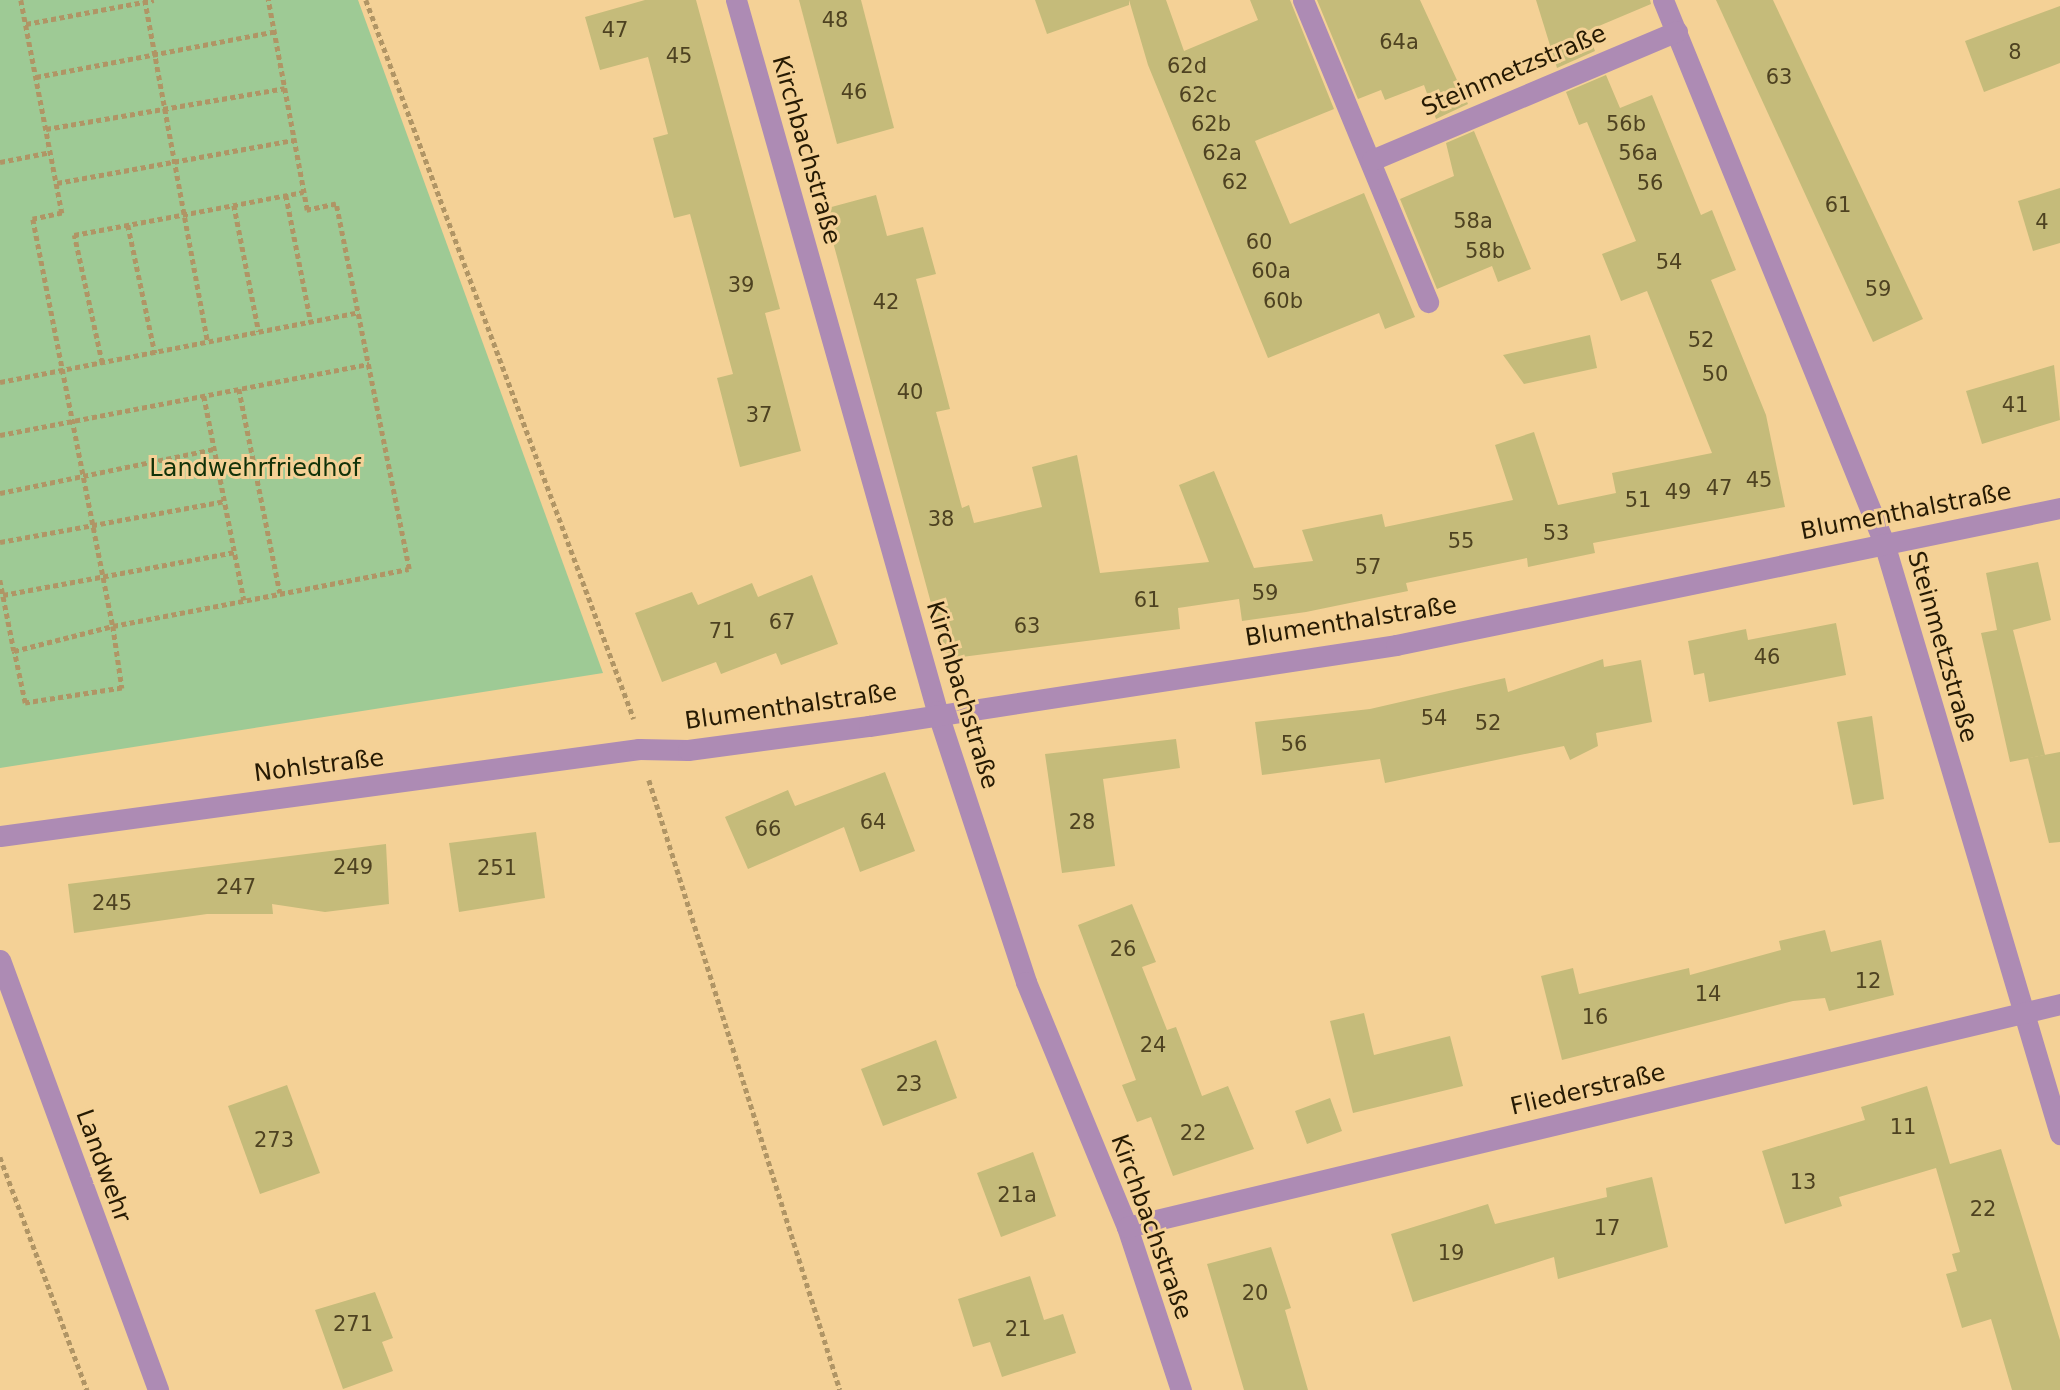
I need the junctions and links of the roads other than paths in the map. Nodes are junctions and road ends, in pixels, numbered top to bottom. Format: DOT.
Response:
graph roads {
  1 [pos="736,0"];
  2 [pos="1303,0"];
  3 [pos="1663,0"];
  4 [pos="1676,31"];
  5 [pos="1372,160"];
  6 [pos="1428,302"];
  7 [pos="2060,508"];
  8 [pos="1884,543"];
  9 [pos="937,711"];
  10 [pos="642,750"];
  11 [pos="0,836"];
  12 [pos="0,960"];
  13 [pos="2060,1004"];
  14 [pos="2023,1013"];
  15 [pos="2060,1134"];
  16 [pos="1128,1227"];
  17 [pos="158,1390"];
  18 [pos="1181,1390"];
  1 -- 9 [label="street, Kirchbachstraße"];
  2 -- 5 [label="street"];
  3 -- 4 [label="street, Steinmetzstraße"];
  4 -- 5 [label="street, Steinmetzstraße"];
  4 -- 8 [label="street, Steinmetzstraße"];
  5 -- 6 [label="street"];
  7 -- 8 [label="street, Blumenthalstraße"];
  8 -- 9 [label="street, Blumenthalstraße"];
  8 -- 14 [label="street, Steinmetzstraße"];
  9 -- 10 [label="street, Blumenthalstraße"];
  9 -- 16 [label="street, Kirchbachstraße"];
  10 -- 11 [label="street, Nohlstraße"];
  12 -- 17 [label="street, Landwehr"];
  13 -- 14 [label="street, Fliederstraße"];
  14 -- 15 [label="street, Steinmetzstraße"];
  14 -- 16 [label="street, Fliederstraße"];
  16 -- 18 [label="street, Kirchbachstraße"];
}
